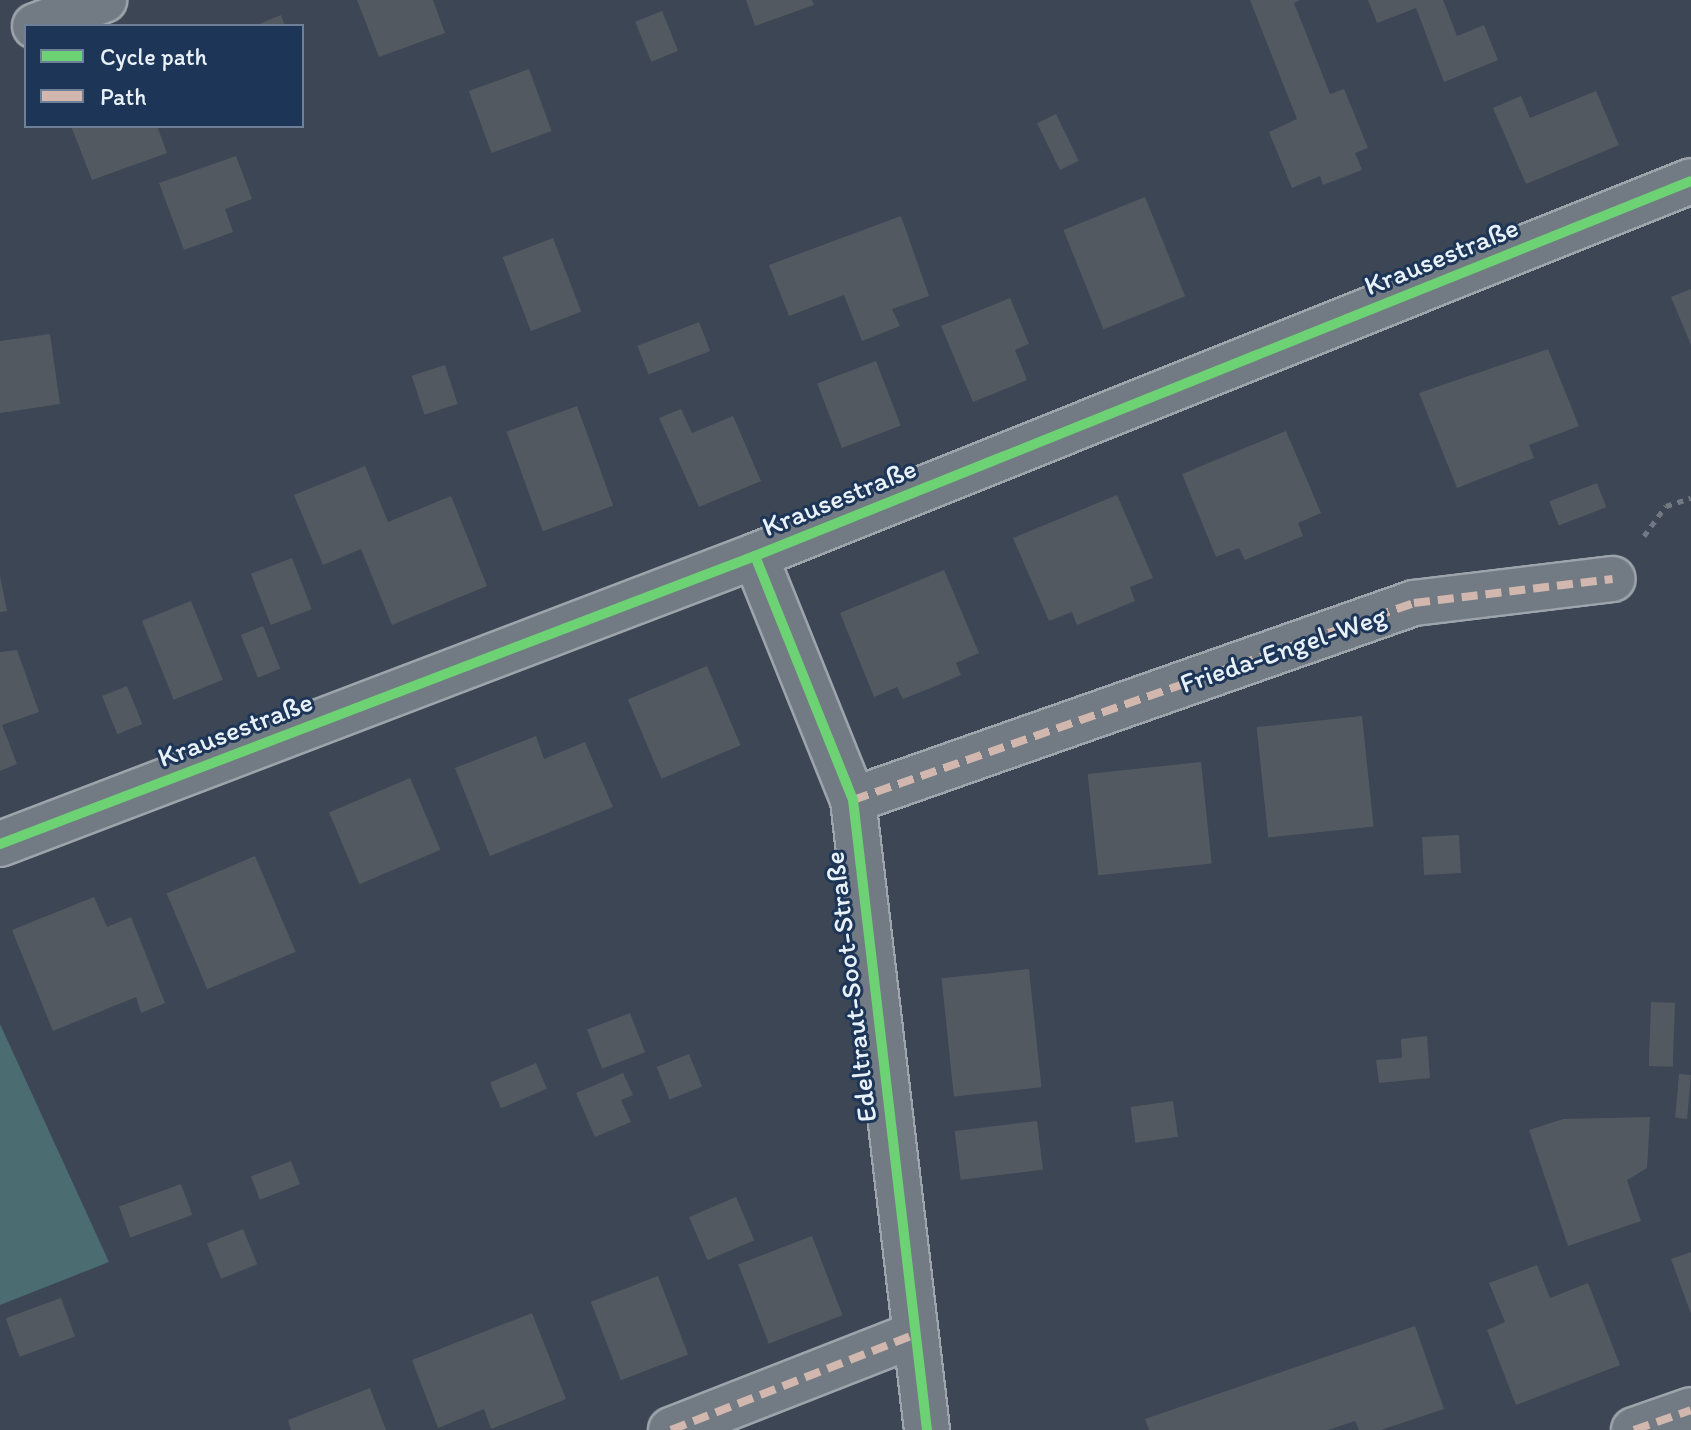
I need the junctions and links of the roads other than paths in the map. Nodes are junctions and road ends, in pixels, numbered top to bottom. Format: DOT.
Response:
graph roads {
  1 [pos="104,0"];
  2 [pos="40,24"];
  3 [pos="24,31"];
  4 [pos="0,39"];
  5 [pos="1691,181"];
  6 [pos="755,556"];
  7 [pos="1613,579"];
  8 [pos="853,800"];
  9 [pos="0,844"];
  10 [pos="914,1335"];
  11 [pos="1691,1410"];
  12 [pos="671,1430"];
  13 [pos="927,1430"];
  14 [pos="1634,1430"];
  1 -- 2 [label="street"];
  3 -- 4 [label="street"];
  5 -- 6 [label="street, Krausestraße"];
  6 -- 8 [label="street, Edeltraut-Soot-Straße"];
  6 -- 9 [label="street, Krausestraße"];
  7 -- 8 [label="street, Frieda-Engel-Weg"];
  8 -- 10 [label="street, Edeltraut-Soot-Straße"];
  10 -- 12 [label="street"];
  10 -- 13 [label="street, Edeltraut-Soot-Straße"];
  11 -- 14 [label="street"];
}
